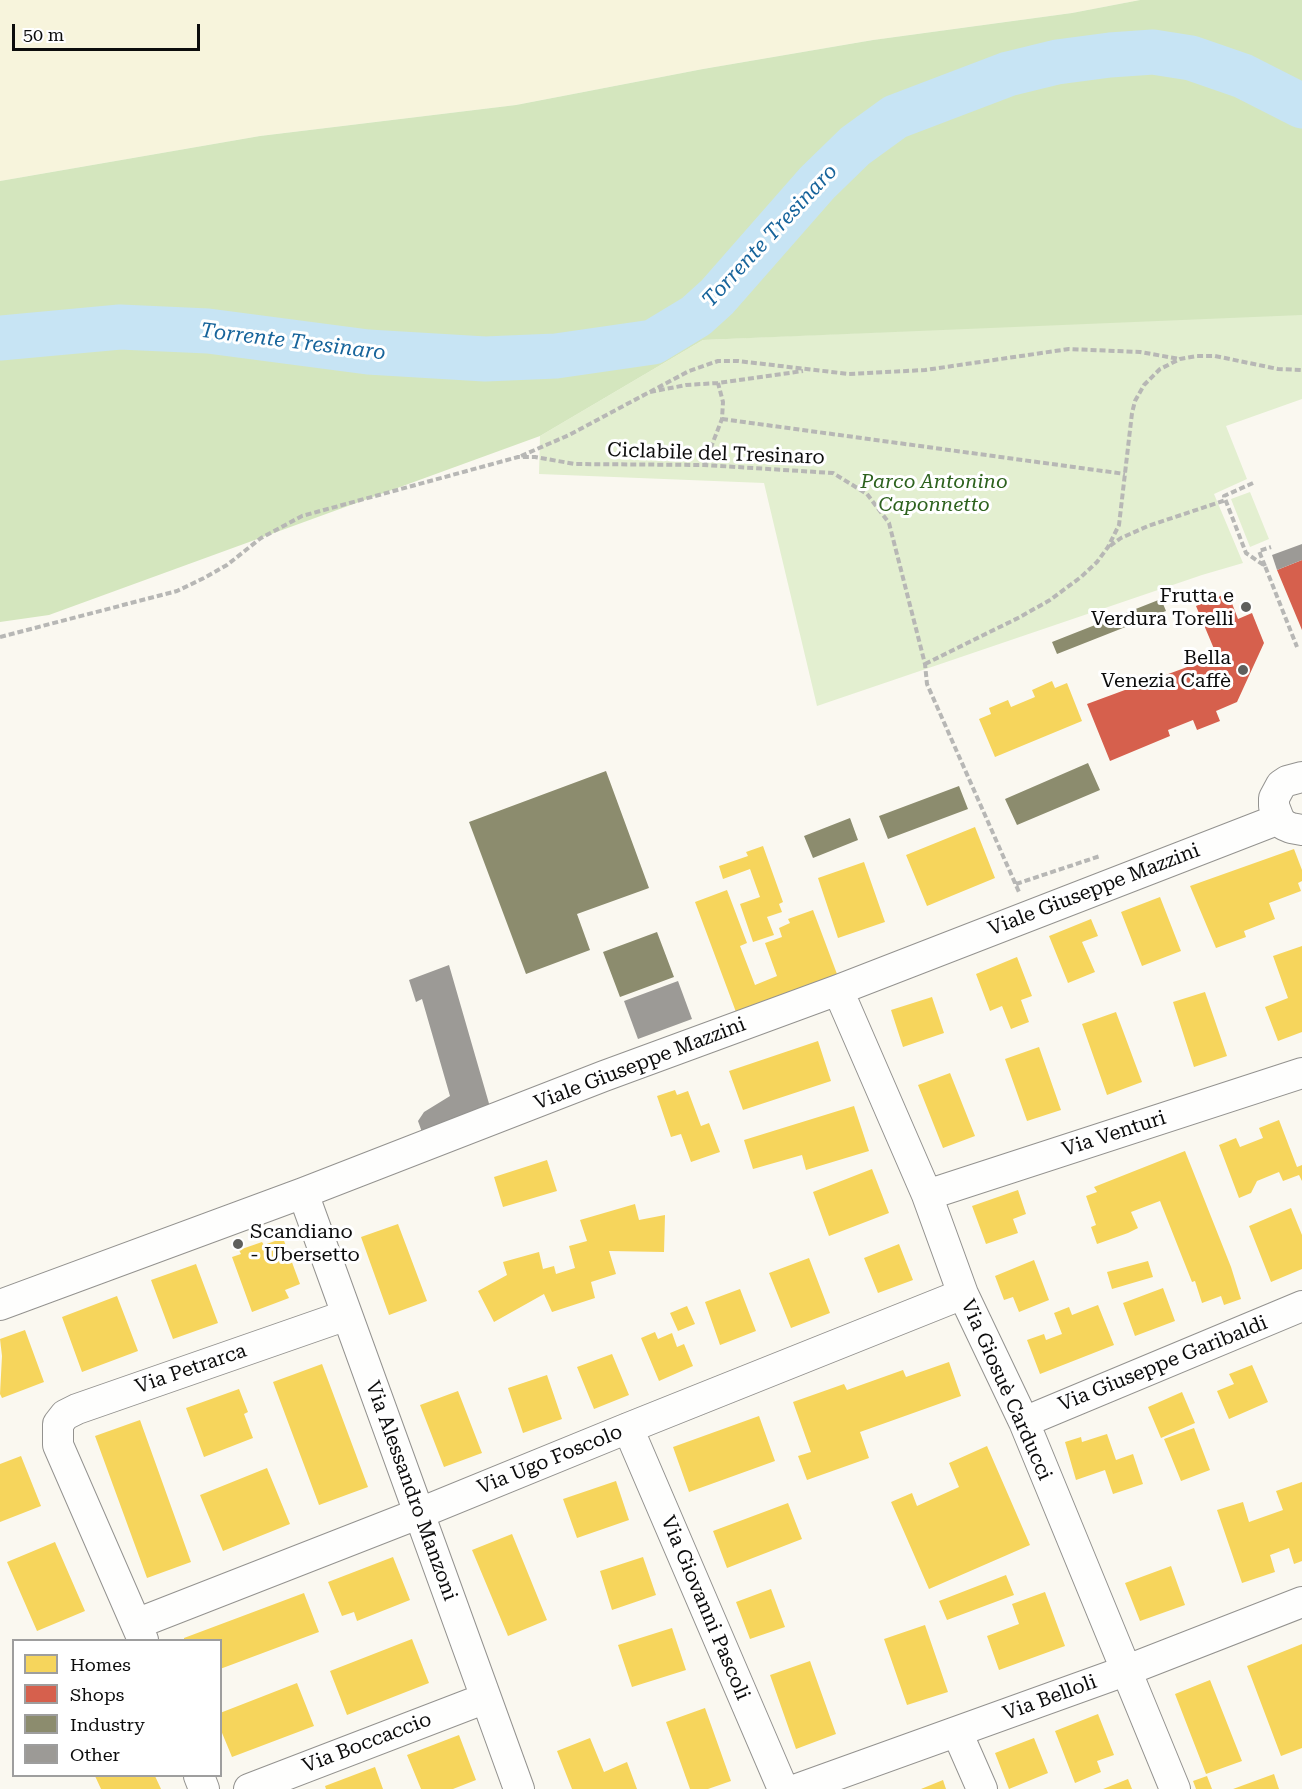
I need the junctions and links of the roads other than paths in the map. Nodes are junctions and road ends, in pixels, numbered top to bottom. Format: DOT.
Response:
graph roads {
  1 [pos="1302,777"];
  2 [pos="1291,825"];
  3 [pos="838,990"];
  4 [pos="1302,1073"];
  5 [pos="303,1193"];
  6 [pos="927,1195"];
  7 [pos="963,1294"];
  8 [pos="0,1305"];
  9 [pos="1302,1306"];
  10 [pos="347,1315"];
  11 [pos="1024,1422"];
  12 [pos="628,1428"];
  13 [pos="420,1513"];
  14 [pos="1302,1602"];
  15 [pos="139,1632"];
  16 [pos="1125,1671"];
  17 [pos="486,1698"];
  18 [pos="957,1732"];
  19 [pos="249,1789"];
  20 [pos="519,1789"];
  21 [pos="783,1789"];
  22 [pos="797,1789"];
  23 [pos="982,1789"];
  24 [pos="1175,1789"];
  1 -- 2 [label="street, Viale Giuseppe Mazzini"];
  2 -- 3 [label="street, Viale Giuseppe Mazzini"];
  3 -- 5 [label="street, Viale Giuseppe Mazzini"];
  3 -- 6 [label="street, Via Giosuè Carducci"];
  4 -- 6 [label="street, Via Venturi"];
  5 -- 8 [label="street, Viale Giuseppe Mazzini"];
  5 -- 10 [label="street, Via Alessandro Manzoni"];
  6 -- 7 [label="street, Via Giosuè Carducci"];
  7 -- 11 [label="street, Via Giosuè Carducci"];
  7 -- 12 [label="street, Via Ugo Foscolo"];
  9 -- 11 [label="street, Via Giuseppe Garibaldi"];
  10 -- 13 [label="street, Via Alessandro Manzoni"];
  10 -- 15 [label="street, Via Petrarca"];
  11 -- 16 [label="street, Via Giosuè Carducci"];
  12 -- 13 [label="street, Via Ugo Foscolo"];
  12 -- 21 [label="street, Via Giovanni Pascoli"];
  13 -- 15 [label="street, Via Ugo Foscolo"];
  13 -- 17 [label="street, Via Alessandro Manzoni"];
  14 -- 16 [label="street, Via Belloli"];
  16 -- 18 [label="street, Via Belloli"];
  16 -- 24 [label="street, Via Giosuè Carducci"];
  17 -- 19 [label="street, Via Boccaccio"];
  17 -- 20 [label="street, Via Alessandro Manzoni"];
  18 -- 22 [label="street, Via Belloli"];
  18 -- 23 [label="street"];
}
